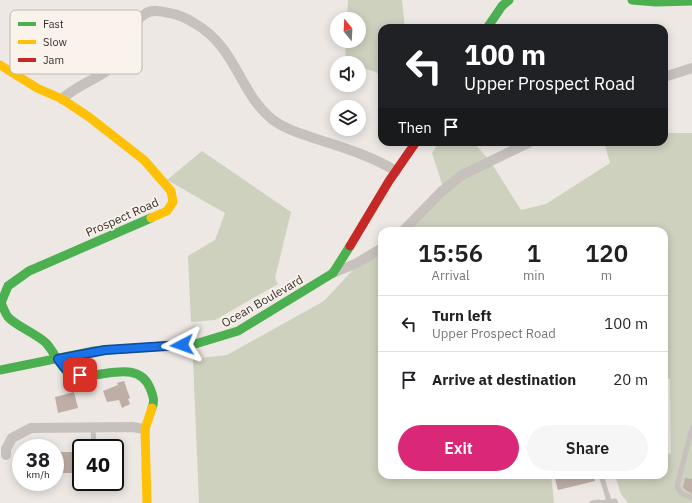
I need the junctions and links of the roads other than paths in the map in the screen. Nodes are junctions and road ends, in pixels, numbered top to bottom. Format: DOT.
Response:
graph roads {
  1 [pos="509,0"];
  2 [pos="632,0"];
  3 [pos="692,0"];
  4 [pos="142,16"];
  5 [pos="490,24"];
  6 [pos="0,65"];
  7 [pos="692,68"];
  8 [pos="10,71"];
  9 [pos="14,74"];
  10 [pos="101,74"];
  11 [pos="668,76"];
  12 [pos="62,99"];
  13 [pos="413,146"];
  14 [pos="522,146"];
  15 [pos="396,171"];
  16 [pos="407,227"];
  17 [pos="378,250"];
  18 [pos="333,273"];
  19 [pos="1,299"];
  20 [pos="58,359"];
  21 [pos="0,370"];
  22 [pos="93,427"];
  23 [pos="692,428"];
  24 [pos="145,429"];
  25 [pos="94,439"];
  26 [pos="6,455"];
  27 [pos="602,479"];
  28 [pos="692,498"];
  29 [pos="609,501"];
  30 [pos="599,502"];
  31 [pos="147,503"];
  32 [pos="592,503"];
  33 [pos="616,503"];
  1 -- 5 [label="street"];
  2 -- 3 [label="street"];
  4 -- 15 [label="street"];
  6 -- 8 [label="street, Prospect Road"];
  7 -- 11 [label="street"];
  9 -- 12 [label="street, Prospect Road"];
  10 -- 12 [label="street"];
  12 -- 19 [label="street, Prospect Road"];
  13 -- 15 [label="street, Ocean Boulevard"];
  14 -- 16 [label="street"];
  15 -- 18 [label="street, Ocean Boulevard"];
  17 -- 18 [label="street"];
  18 -- 20 [label="street, Ocean Boulevard"];
  19 -- 20 [label="street, Prospect Road"];
  20 -- 21 [label="street, Ocean Boulevard"];
  20 -- 24 [label="street, Prospect Road"];
  22 -- 24 [label="street"];
  22 -- 25 [label="lane"];
  22 -- 26 [label="street"];
  23 -- 28 [label="lane"];
  24 -- 31 [label="street"];
  27 -- 29 [label="lane"];
  29 -- 30 [label="lane"];
  29 -- 33 [label="lane"];
  30 -- 32 [label="lane"];
}
